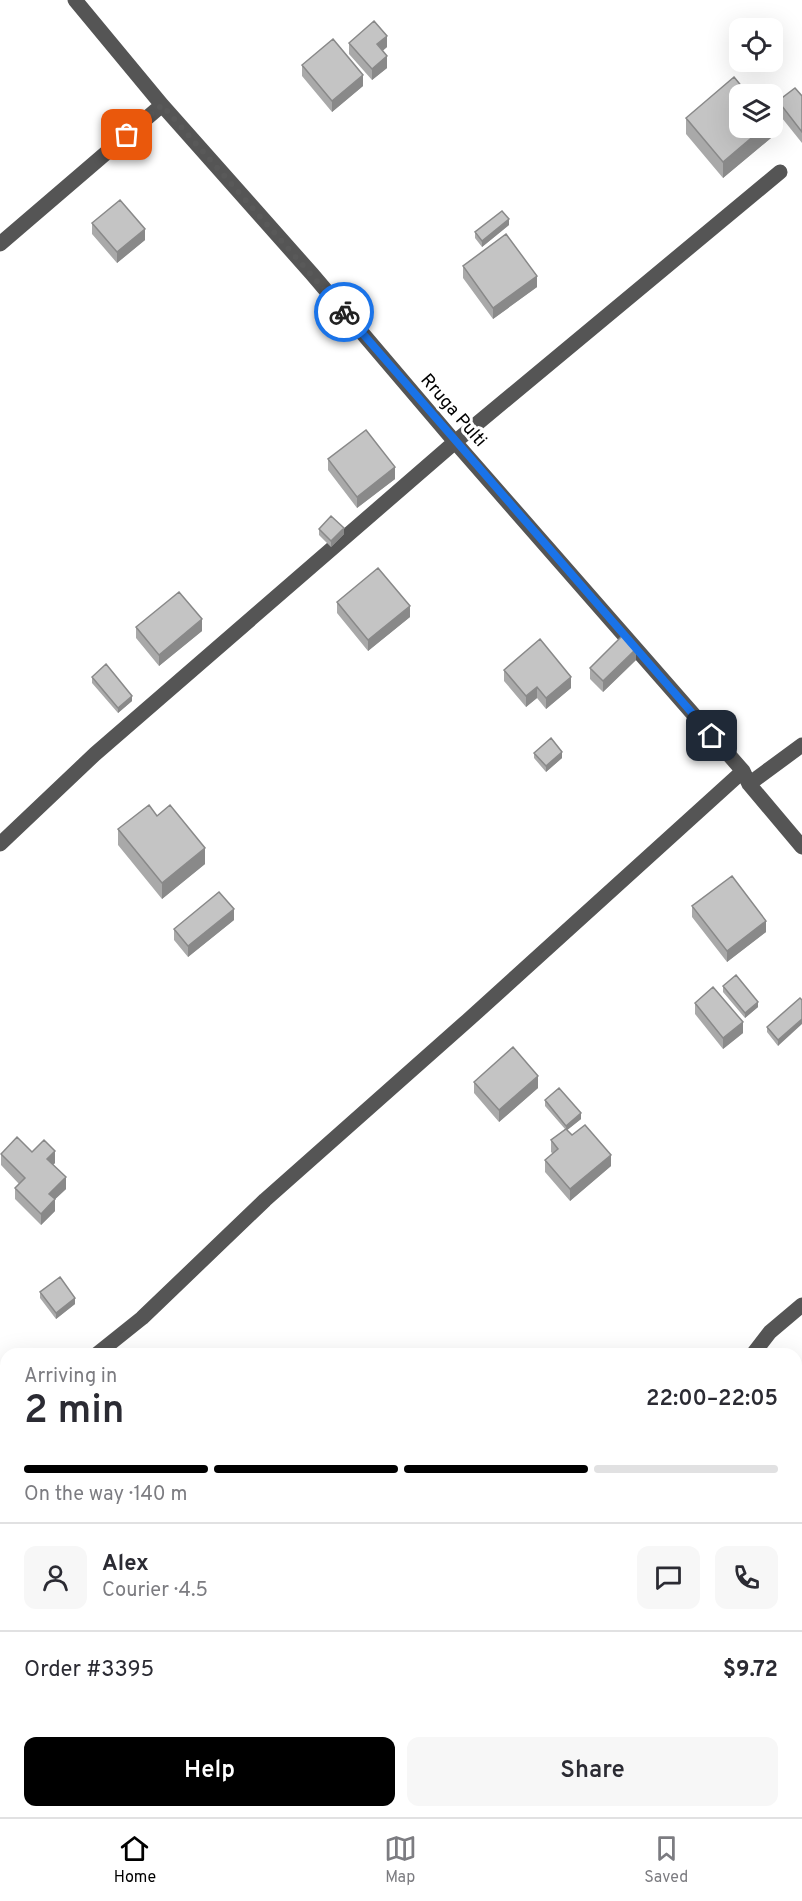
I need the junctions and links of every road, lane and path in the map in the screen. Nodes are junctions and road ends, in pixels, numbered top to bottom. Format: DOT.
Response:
graph roads {
  1 [pos="75,0"];
  2 [pos="162,105"];
  3 [pos="780,171"];
  4 [pos="0,244"];
  5 [pos="455,442"];
  6 [pos="802,745"];
  7 [pos="746,778"];
  8 [pos="0,844"];
  9 [pos="802,847"];
  10 [pos="802,1305"];
  11 [pos="104,1348"];
  12 [pos="758,1348"];
  1 -- 2 [label="street, Rruga Pulti"];
  2 -- 4 [label="street"];
  2 -- 5 [label="street, Rruga Pulti"];
  3 -- 5 [label="street"];
  5 -- 7 [label="street, Rruga Pulti"];
  5 -- 8 [label="street"];
  6 -- 7 [label="street"];
  7 -- 9 [label="street, Rruga Pulti"];
  7 -- 11 [label="street"];
  10 -- 12 [label="street"];
}
